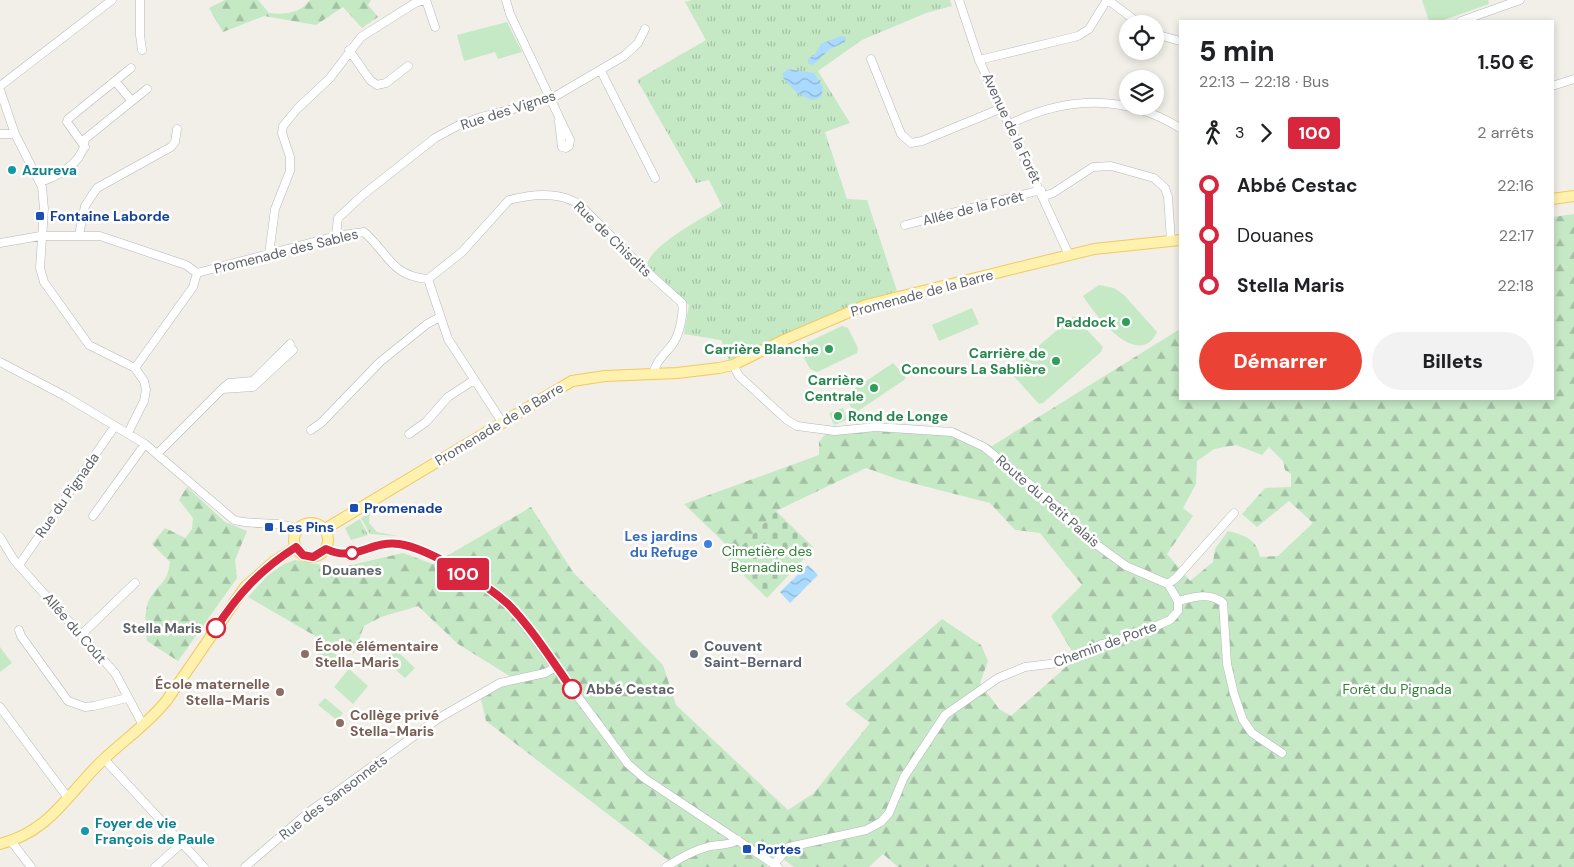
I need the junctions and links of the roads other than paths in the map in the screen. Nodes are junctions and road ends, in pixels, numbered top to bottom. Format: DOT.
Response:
graph roads {
  1 [pos="112,0"];
  2 [pos="140,0"];
  3 [pos="425,0"];
  4 [pos="506,0"];
  5 [pos="959,0"];
  6 [pos="1108,0"];
  7 [pos="1520,0"];
  8 [pos="1128,15"];
  9 [pos="1465,20"];
  10 [pos="435,27"];
  11 [pos="645,29"];
  12 [pos="1164,37"];
  13 [pos="1179,41"];
  14 [pos="142,50"];
  15 [pos="349,50"];
  16 [pos="871,60"];
  17 [pos="979,60"];
  18 [pos="408,66"];
  19 [pos="131,68"];
  20 [pos="600,70"];
  21 [pos="1574,79"];
  22 [pos="115,82"];
  23 [pos="1554,85"];
  24 [pos="0,86"];
  25 [pos="147,88"];
  26 [pos="0,90"];
  27 [pos="131,100"];
  28 [pos="549,100"];
  29 [pos="1002,108"];
  30 [pos="559,121"];
  31 [pos="1010,124"];
  32 [pos="1179,127"];
  33 [pos="177,129"];
  34 [pos="0,134"];
  35 [pos="15,134"];
  36 [pos="85,147"];
  37 [pos="655,178"];
  38 [pos="41,182"];
  39 [pos="1042,193"];
  40 [pos="1574,196"];
  41 [pos="1554,199"];
  42 [pos="905,225"];
  43 [pos="79,235"];
  44 [pos="43,236"];
  45 [pos="336,236"];
  46 [pos="1176,241"];
  47 [pos="0,243"];
  48 [pos="269,254"];
  49 [pos="1069,255"];
  50 [pos="197,273"];
  51 [pos="428,279"];
  52 [pos="440,317"];
  53 [pos="292,347"];
  54 [pos="0,362"];
  55 [pos="733,365"];
  56 [pos="135,368"];
  57 [pos="653,374"];
  58 [pos="474,380"];
  59 [pos="502,422"];
  60 [pos="115,426"];
  61 [pos="311,430"];
  62 [pos="128,433"];
  63 [pos="409,434"];
  64 [pos="145,444"];
  65 [pos="158,453"];
  66 [pos="1234,514"];
  67 [pos="93,516"];
  68 [pos="298,529"];
  69 [pos="325,529"];
  70 [pos="0,537"];
  71 [pos="296,547"];
  72 [pos="326,549"];
  73 [pos="19,565"];
  74 [pos="134,583"];
  75 [pos="1168,584"];
  76 [pos="1178,601"];
  77 [pos="18,630"];
  78 [pos="82,634"];
  79 [pos="556,667"];
  80 [pos="128,698"];
  81 [pos="0,707"];
  82 [pos="143,725"];
  83 [pos="1282,753"];
  84 [pos="104,759"];
  85 [pos="68,798"];
  86 [pos="738,840"];
  87 [pos="11,841"];
  88 [pos="182,843"];
  89 [pos="0,844"];
  90 [pos="776,866"];
  91 [pos="31,867"];
  92 [pos="156,867"];
  93 [pos="204,867"];
  94 [pos="245,867"];
  95 [pos="666,867"];
  1 -- 24 [label="street"];
  2 -- 14 [label="street"];
  3 -- 10 [label="street"];
  3 -- 15 [label="street"];
  4 -- 28 [label="street"];
  5 -- 17 [label="street, Avenue de la Forêt"];
  6 -- 8 [label="street"];
  6 -- 17 [label="street"];
  7 -- 9 [label="street"];
  11 -- 20 [label="street, Rue des Vignes"];
  12 -- 13 [label="street"];
  15 -- 18 [label="street"];
  15 -- 48 [label="street"];
  16 -- 29 [label="street"];
  17 -- 29 [label="street, Avenue de la Forêt"];
  19 -- 22 [label="street"];
  20 -- 28 [label="street, Rue des Vignes"];
  20 -- 37 [label="street"];
  21 -- 23 [label="street"];
  22 -- 27 [label="street"];
  22 -- 36 [label="street"];
  25 -- 27 [label="street"];
  26 -- 35 [label="street"];
  27 -- 36 [label="street"];
  28 -- 30 [label="street"];
  28 -- 45 [label="street, Rue des Vignes"];
  29 -- 31 [label="street, Avenue de la Forêt"];
  31 -- 32 [label="street"];
  31 -- 39 [label="street, Avenue de la Forêt"];
  33 -- 43 [label="street"];
  34 -- 35 [label="street"];
  35 -- 38 [label="street"];
  36 -- 38 [label="street"];
  38 -- 44 [label="street"];
  39 -- 42 [label="street, Allée de la Forêt"];
  39 -- 46 [label="street, Allée de la Forêt"];
  39 -- 49 [label="street, Avenue de la Forêt"];
  40 -- 41 [label="main road"];
  43 -- 44 [label="street, Promenade des Sables"];
  43 -- 50 [label="street, Promenade des Sables"];
  44 -- 47 [label="street, Promenade des Sables"];
  44 -- 56 [label="street"];
  45 -- 48 [label="street, Promenade des Sables"];
  45 -- 51 [label="street, Promenade des Sables"];
  46 -- 49 [label="main road, Promenade de la Barre"];
  48 -- 50 [label="street, Promenade des Sables"];
  49 -- 55 [label="main road, Promenade de la Barre"];
  50 -- 56 [label="street"];
  51 -- 52 [label="street"];
  51 -- 57 [label="street, Rue de Chisdits"];
  52 -- 58 [label="street"];
  52 -- 61 [label="street"];
  53 -- 65 [label="street"];
  54 -- 60 [label="street"];
  55 -- 57 [label="main road, Promenade de la Barre"];
  55 -- 75 [label="street, Route du Petit Palais"];
  56 -- 62 [label="street"];
  57 -- 59 [label="main road, Promenade de la Barre"];
  58 -- 59 [label="street"];
  58 -- 63 [label="street"];
  59 -- 69 [label="main road, Promenade de la Barre"];
  60 -- 62 [label="street"];
  60 -- 73 [label="street, Rue du Pignada"];
  62 -- 64 [label="street"];
  64 -- 65 [label="street"];
  64 -- 67 [label="street"];
  65 -- 68 [label="street"];
  66 -- 75 [label="street"];
  68 -- 69 [label="main road"];
  68 -- 71 [label="main road"];
  69 -- 72 [label="main road"];
  70 -- 73 [label="street, Allée du Coût"];
  71 -- 72 [label="main road"];
  71 -- 82 [label="main road"];
  72 -- 79 [label="street"];
  73 -- 78 [label="street, Allée du Coût"];
  74 -- 78 [label="street"];
  75 -- 76 [label="street"];
  76 -- 83 [label="street"];
  76 -- 90 [label="street, Chemin de Porte"];
  77 -- 80 [label="street"];
  78 -- 80 [label="street, Allée du Coût"];
  79 -- 86 [label="street"];
  79 -- 94 [label="street, Rue des Sansonnets"];
  80 -- 82 [label="street, Allée du Coût"];
  81 -- 85 [label="street"];
  82 -- 84 [label="main road"];
  84 -- 85 [label="main road"];
  84 -- 88 [label="street"];
  85 -- 87 [label="main road"];
  86 -- 90 [label="street"];
  86 -- 95 [label="street"];
  87 -- 89 [label="main road"];
  87 -- 91 [label="street"];
  88 -- 92 [label="street"];
  88 -- 93 [label="street"];
}
